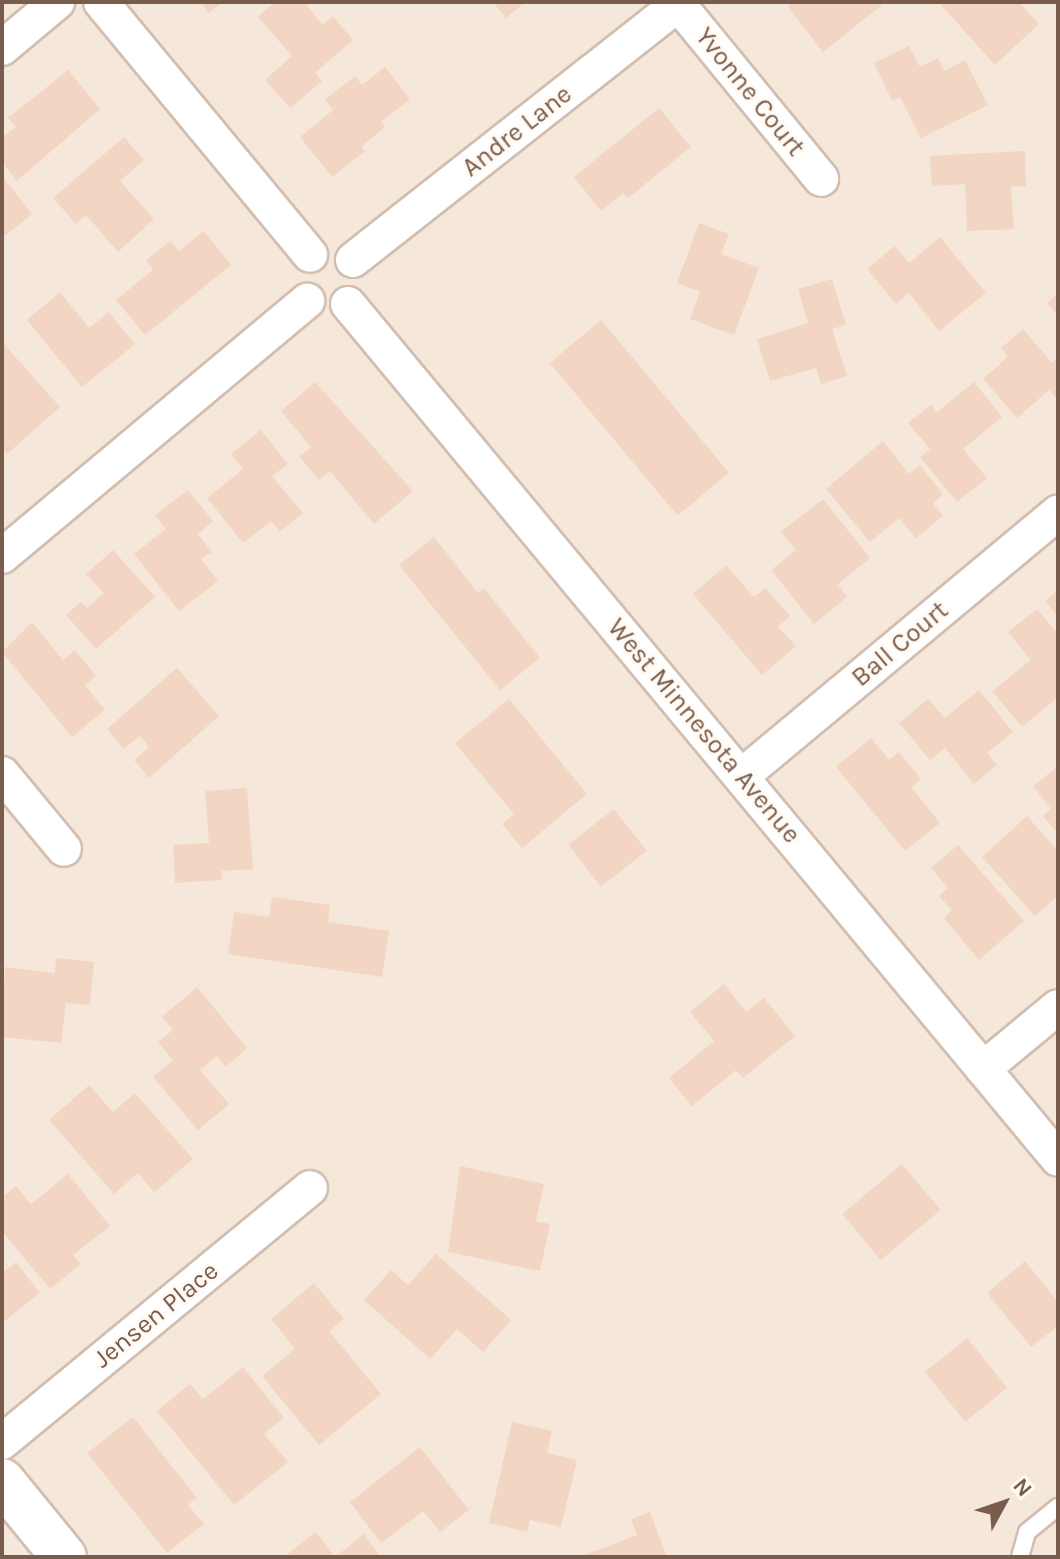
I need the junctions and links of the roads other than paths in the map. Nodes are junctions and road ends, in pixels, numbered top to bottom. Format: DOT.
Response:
graph roads {
  1 [pos="57,2"];
  2 [pos="101,2"];
  3 [pos="680,3"];
  4 [pos="2,48"];
  5 [pos="821,179"];
  6 [pos="310,255"];
  7 [pos="353,260"];
  8 [pos="307,301"];
  9 [pos="348,304"];
  10 [pos="1058,513"];
  11 [pos="2,556"];
  12 [pos="2,774"];
  13 [pos="743,775"];
  14 [pos="64,849"];
  15 [pos="1058,1007"];
  16 [pos="983,1069"];
  17 [pos="1058,1159"];
  18 [pos="310,1188"];
  19 [pos="2,1442"];
  20 [pos="2,1481"];
  21 [pos="1058,1507"];
  22 [pos="64,1557"];
  23 [pos="1020,1557"];
  1 -- 4 [label="street"];
  2 -- 6 [label="street"];
  3 -- 5 [label="street, Yvonne Court"];
  3 -- 7 [label="street, Andre Lane"];
  6 -- 7 [label="street"];
  6 -- 8 [label="street"];
  7 -- 9 [label="street"];
  8 -- 9 [label="street"];
  8 -- 11 [label="street"];
  9 -- 13 [label="street, West Minnesota Avenue"];
  10 -- 13 [label="street, Ball Court"];
  12 -- 14 [label="street"];
  13 -- 16 [label="street, West Minnesota Avenue"];
  15 -- 16 [label="street"];
  16 -- 17 [label="street, West Minnesota Avenue"];
  18 -- 19 [label="street, Jensen Place"];
  20 -- 22 [label="street"];
  21 -- 23 [label="lane"];
}
